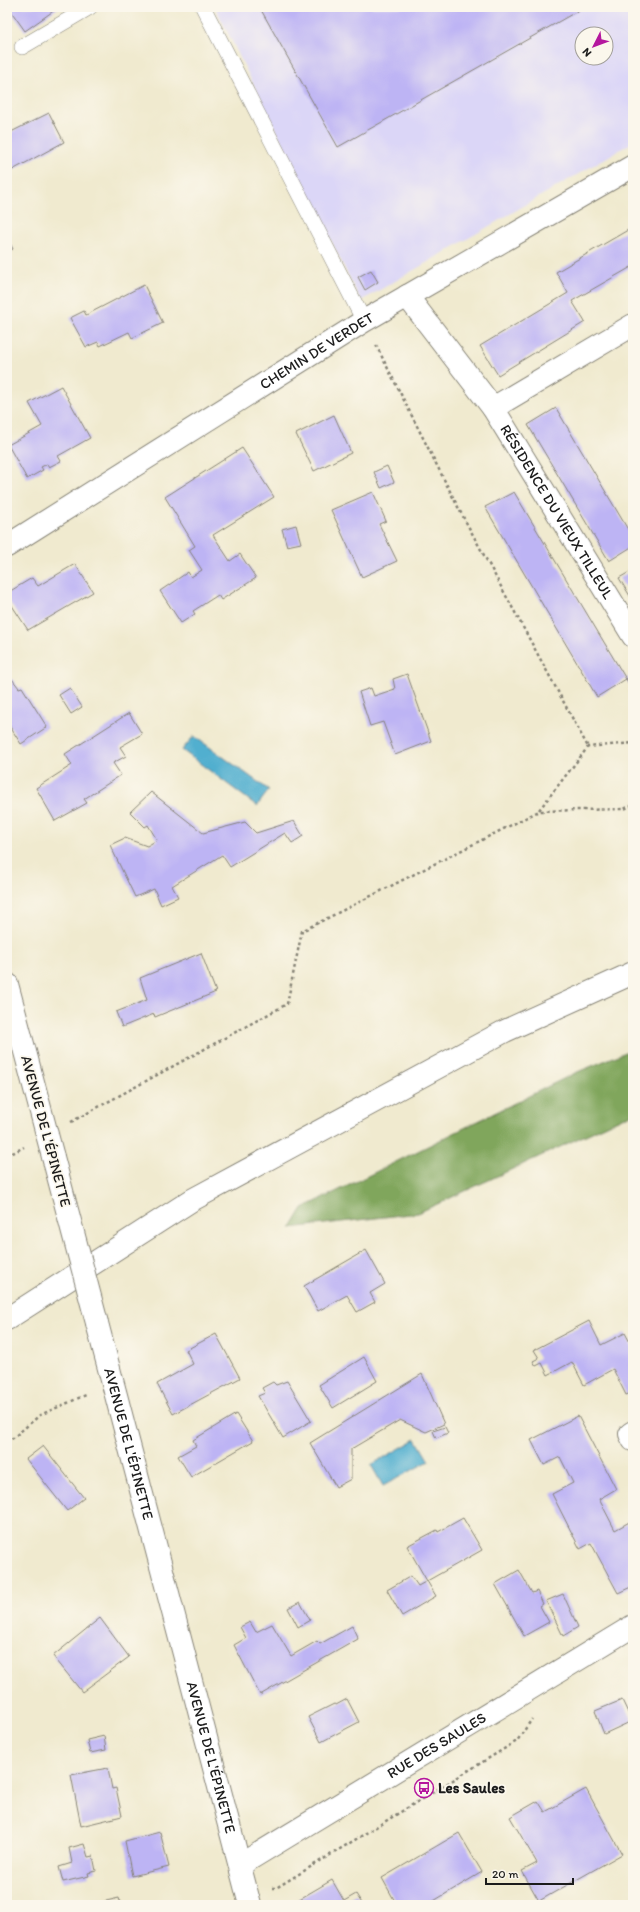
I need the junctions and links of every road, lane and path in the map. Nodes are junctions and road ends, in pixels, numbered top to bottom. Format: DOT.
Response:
graph roads {
  1 [pos="90,7"];
  2 [pos="203,7"];
  3 [pos="22,47"];
  4 [pos="633,166"];
  5 [pos="407,296"];
  6 [pos="364,322"];
  7 [pos="633,325"];
  8 [pos="493,408"];
  9 [pos="7,546"];
  10 [pos="633,636"];
  11 [pos="633,743"];
  12 [pos="588,747"];
  13 [pos="633,805"];
  14 [pos="539,811"];
  15 [pos="633,973"];
  16 [pos="7,984"];
  17 [pos="47,1135"];
  18 [pos="7,1319"];
  19 [pos="113,1385"];
  20 [pos="633,1432"];
  21 [pos="633,1440"];
  22 [pos="7,1443"];
  23 [pos="633,1626"];
  24 [pos="533,1718"];
  25 [pos="240,1865"];
  26 [pos="248,1896"];
  1 -- 3 [label="lane"];
  2 -- 6 [label="lane"];
  4 -- 5 [label="main road, CHEMIN DE VERDET"];
  5 -- 6 [label="main road, CHEMIN DE VERDET"];
  5 -- 8 [label="main road, RÉSIDENCE DU VIEUX TILLEUL"];
  6 -- 9 [label="main road, CHEMIN DE VERDET"];
  6 -- 12 [label="path"];
  7 -- 8 [label="main road, RÉSIDENCE DU VIEUX TILLEUL"];
  8 -- 10 [label="main road, RÉSIDENCE DU VIEUX TILLEUL"];
  11 -- 12 [label="path"];
  12 -- 14 [label="path"];
  13 -- 14 [label="path"];
  14 -- 17 [label="path"];
  15 -- 18 [label="main road"];
  16 -- 17 [label="main road, AVENUE DE L'ÉPINETTE"];
  17 -- 19 [label="main road, AVENUE DE L'ÉPINETTE, bridge"];
  19 -- 22 [label="path"];
  19 -- 25 [label="main road, AVENUE DE L'ÉPINETTE"];
  20 -- 21 [label="main road"];
  23 -- 25 [label="main road, RUE DES SAULES"];
  24 -- 26 [label="path"];
  25 -- 26 [label="main road, AVENUE DE L'ÉPINETTE"];
}
